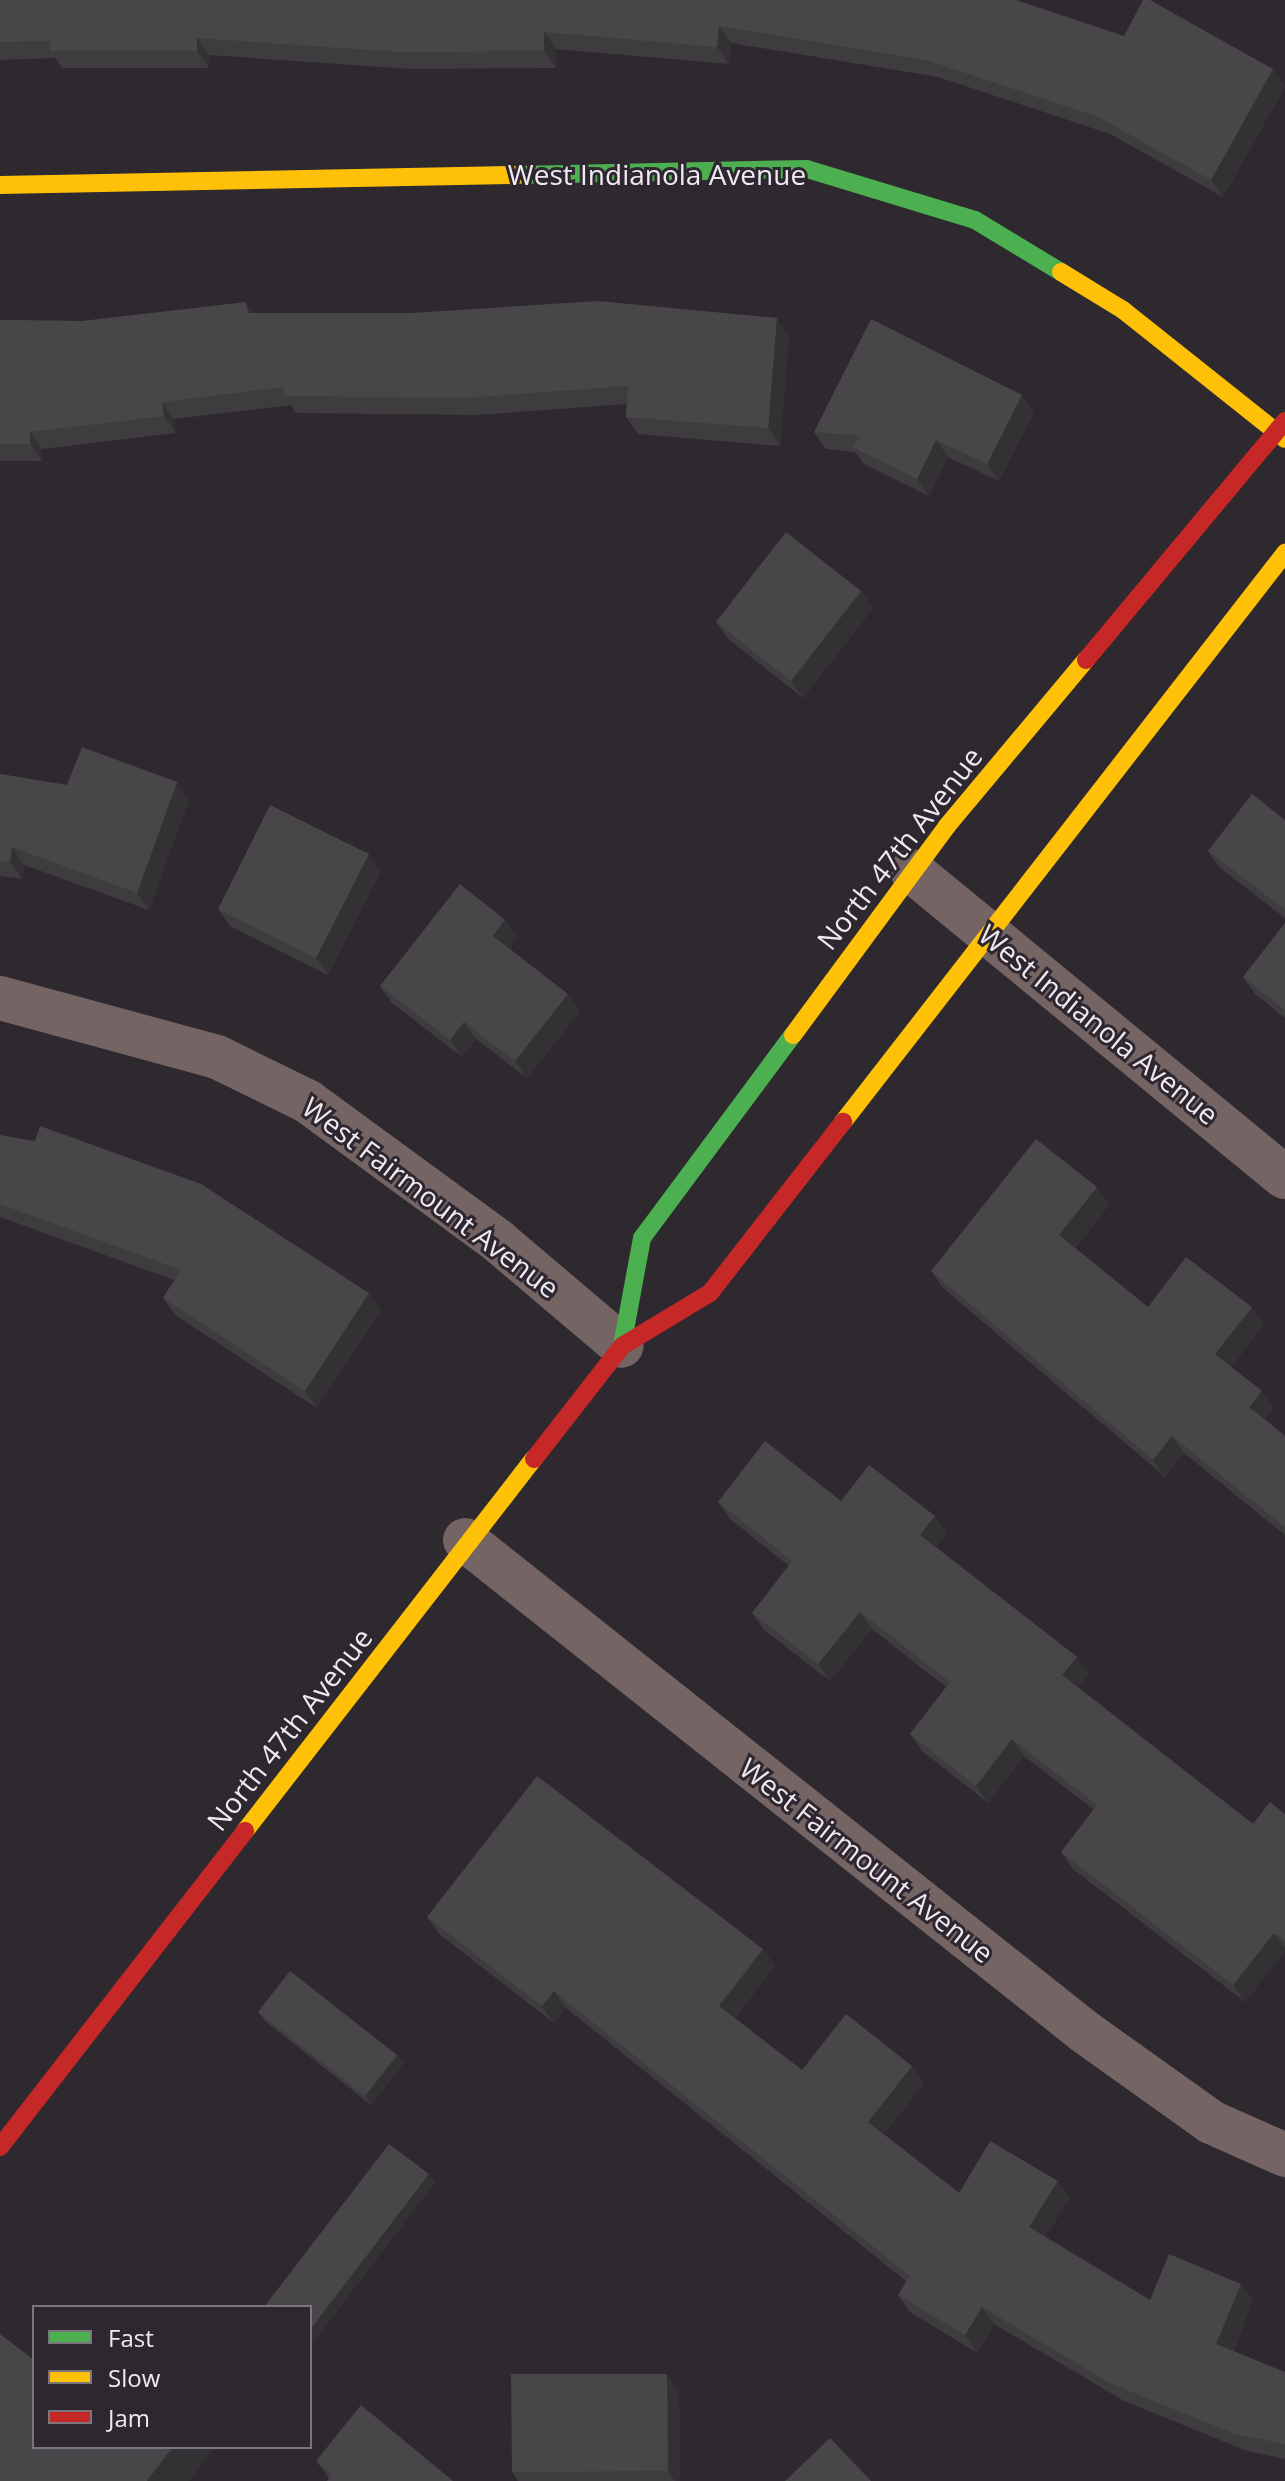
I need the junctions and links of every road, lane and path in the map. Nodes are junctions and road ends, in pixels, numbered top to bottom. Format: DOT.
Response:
graph roads {
  1 [pos="0,185"];
  2 [pos="1282,431"];
  3 [pos="1285,553"];
  4 [pos="912,871"];
  5 [pos="988,932"];
  6 [pos="0,998"];
  7 [pos="1285,1177"];
  8 [pos="622,1346"];
  9 [pos="465,1540"];
  10 [pos="0,2147"];
  11 [pos="1285,2155"];
  1 -- 2 [label="street, West Indianola Avenue"];
  2 -- 4 [label="street, North 47th Avenue"];
  3 -- 5 [label="street, North 47th Avenue"];
  4 -- 5 [label="street, West Indianola Avenue"];
  4 -- 8 [label="street, North 47th Avenue"];
  5 -- 7 [label="street, West Indianola Avenue"];
  5 -- 8 [label="street, North 47th Avenue"];
  6 -- 8 [label="street, West Fairmount Avenue"];
  8 -- 9 [label="street, North 47th Avenue"];
  9 -- 10 [label="street, North 47th Avenue"];
  9 -- 11 [label="street, West Fairmount Avenue"];
}
